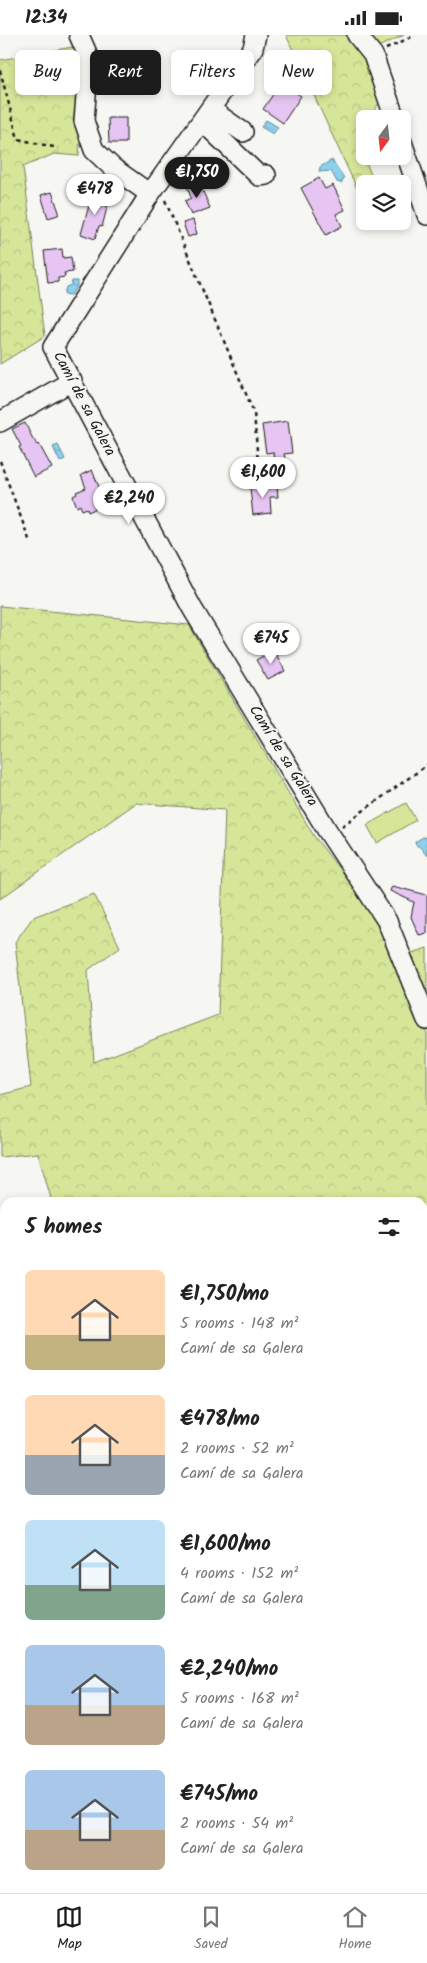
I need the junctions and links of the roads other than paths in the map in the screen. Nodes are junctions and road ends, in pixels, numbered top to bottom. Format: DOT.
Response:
graph roads {
  1 [pos="79,35"];
  2 [pos="256,35"];
  3 [pos="357,35"];
  4 [pos="392,110"];
  5 [pos="206,115"];
  6 [pos="243,132"];
  7 [pos="410,165"];
  8 [pos="266,175"];
  9 [pos="154,189"];
  10 [pos="427,215"];
  11 [pos="72,381"];
  12 [pos="0,422"];
  13 [pos="427,1021"];
  1 -- 9 [label="street"];
  2 -- 5 [label="street, Camí de sa Galera"];
  3 -- 4 [label="street"];
  5 -- 6 [label="street"];
  5 -- 8 [label="street"];
  5 -- 9 [label="street, Camí de sa Galera"];
  7 -- 10 [label="street"];
  9 -- 11 [label="street, Camí de sa Galera"];
  11 -- 12 [label="street"];
  11 -- 13 [label="street, Camí de sa Galera"];
}
